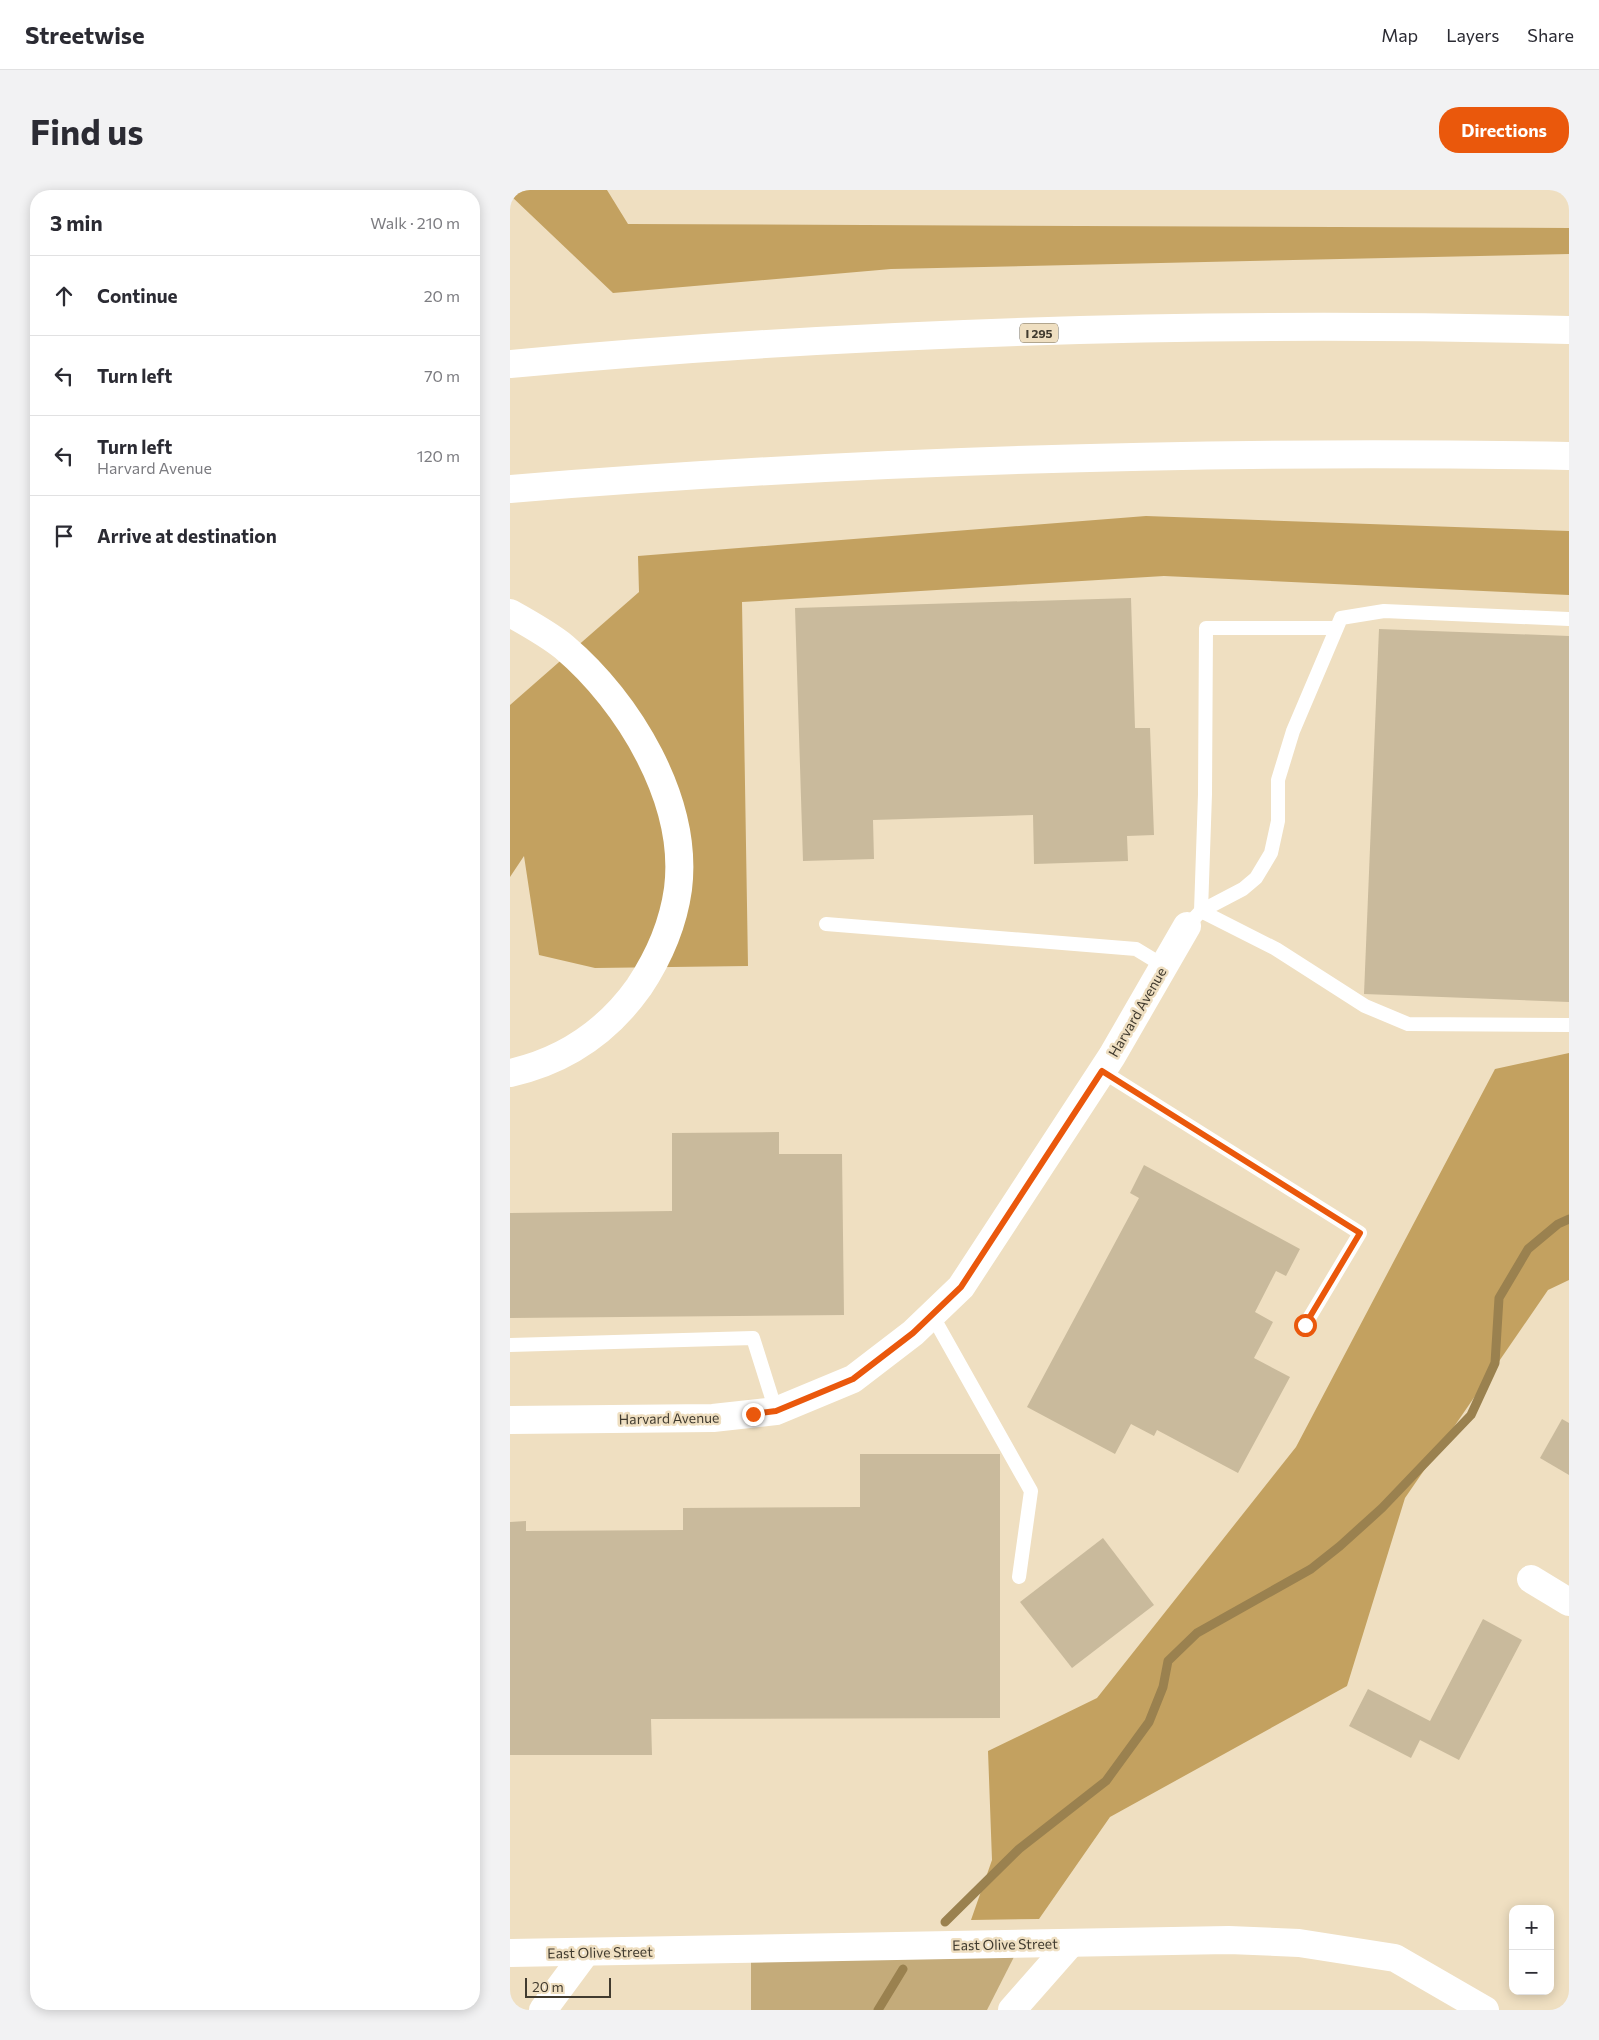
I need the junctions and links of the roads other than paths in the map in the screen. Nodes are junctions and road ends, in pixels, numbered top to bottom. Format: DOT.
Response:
graph roads {
  1 [pos="1569,330"];
  2 [pos="510,364"];
  3 [pos="1569,456"];
  4 [pos="510,489"];
  5 [pos="510,613"];
  6 [pos="1569,619"];
  7 [pos="1336,628"];
  8 [pos="1194,918"];
  9 [pos="826,924"];
  10 [pos="1164,966"];
  11 [pos="1569,1025"];
  12 [pos="1102,1071"];
  13 [pos="510,1073"];
  14 [pos="932,1315"];
  15 [pos="1305,1325"];
  16 [pos="510,1345"];
  17 [pos="776,1411"];
  18 [pos="510,1420"];
  19 [pos="1019,1577"];
  20 [pos="1531,1579"];
  21 [pos="1569,1602"];
  22 [pos="1071,1943"];
  23 [pos="586,1952"];
  24 [pos="510,1953"];
  25 [pos="544,2010"];
  26 [pos="1012,2010"];
  27 [pos="1485,2010"];
  1 -- 2 [label="main road, I 295"];
  3 -- 4 [label="main road"];
  5 -- 13 [label="main road"];
  6 -- 7 [label="lane"];
  7 -- 8 [label="lane"];
  7 -- 8 [label="lane"];
  8 -- 10 [label="main road, Harvard Avenue"];
  8 -- 11 [label="lane"];
  9 -- 10 [label="lane"];
  10 -- 12 [label="main road, Harvard Avenue"];
  12 -- 14 [label="main road, Harvard Avenue"];
  12 -- 15 [label="lane"];
  14 -- 17 [label="main road, Harvard Avenue"];
  14 -- 19 [label="lane"];
  16 -- 17 [label="lane"];
  17 -- 18 [label="main road, Harvard Avenue"];
  20 -- 21 [label="main road"];
  22 -- 23 [label="main road, East Olive Street"];
  22 -- 26 [label="main road"];
  22 -- 27 [label="main road, East Olive Street"];
  23 -- 24 [label="main road, East Olive Street"];
  23 -- 25 [label="main road"];
}
